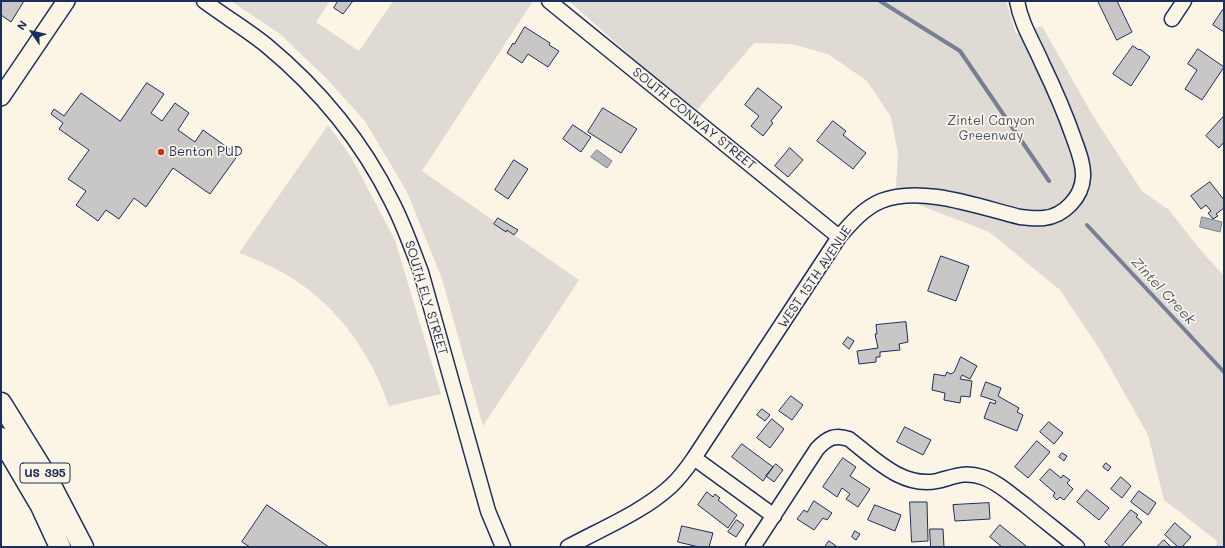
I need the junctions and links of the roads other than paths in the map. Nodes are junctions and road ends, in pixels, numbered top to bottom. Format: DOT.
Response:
graph roads {
  1 [pos="66,1"];
  2 [pos="204,1"];
  3 [pos="549,1"];
  4 [pos="1018,1"];
  5 [pos="1184,1"];
  6 [pos="1172,20"];
  7 [pos="1,96"];
  8 [pos="839,237"];
  9 [pos="1,403"];
  10 [pos="1,438"];
  11 [pos="694,458"];
  12 [pos="774,516"];
  13 [pos="60,547"];
  14 [pos="83,547"];
  15 [pos="503,547"];
  16 [pos="568,547"];
  17 [pos="753,547"];
  18 [pos="1078,547"];
  1 -- 7 [label="main road"];
  2 -- 15 [label="street, SOUTH ELY STREET"];
  3 -- 8 [label="street, SOUTH CONWAY STREET"];
  4 -- 8 [label="street, WEST 15TH AVENUE"];
  5 -- 6 [label="street"];
  8 -- 11 [label="street, WEST 15TH AVENUE"];
  9 -- 14 [label="highway, US 395"];
  10 -- 13 [label="highway, US 395"];
  11 -- 12 [label="street"];
  11 -- 16 [label="street, WEST 15TH AVENUE"];
  12 -- 17 [label="street"];
  12 -- 18 [label="street"];
}
